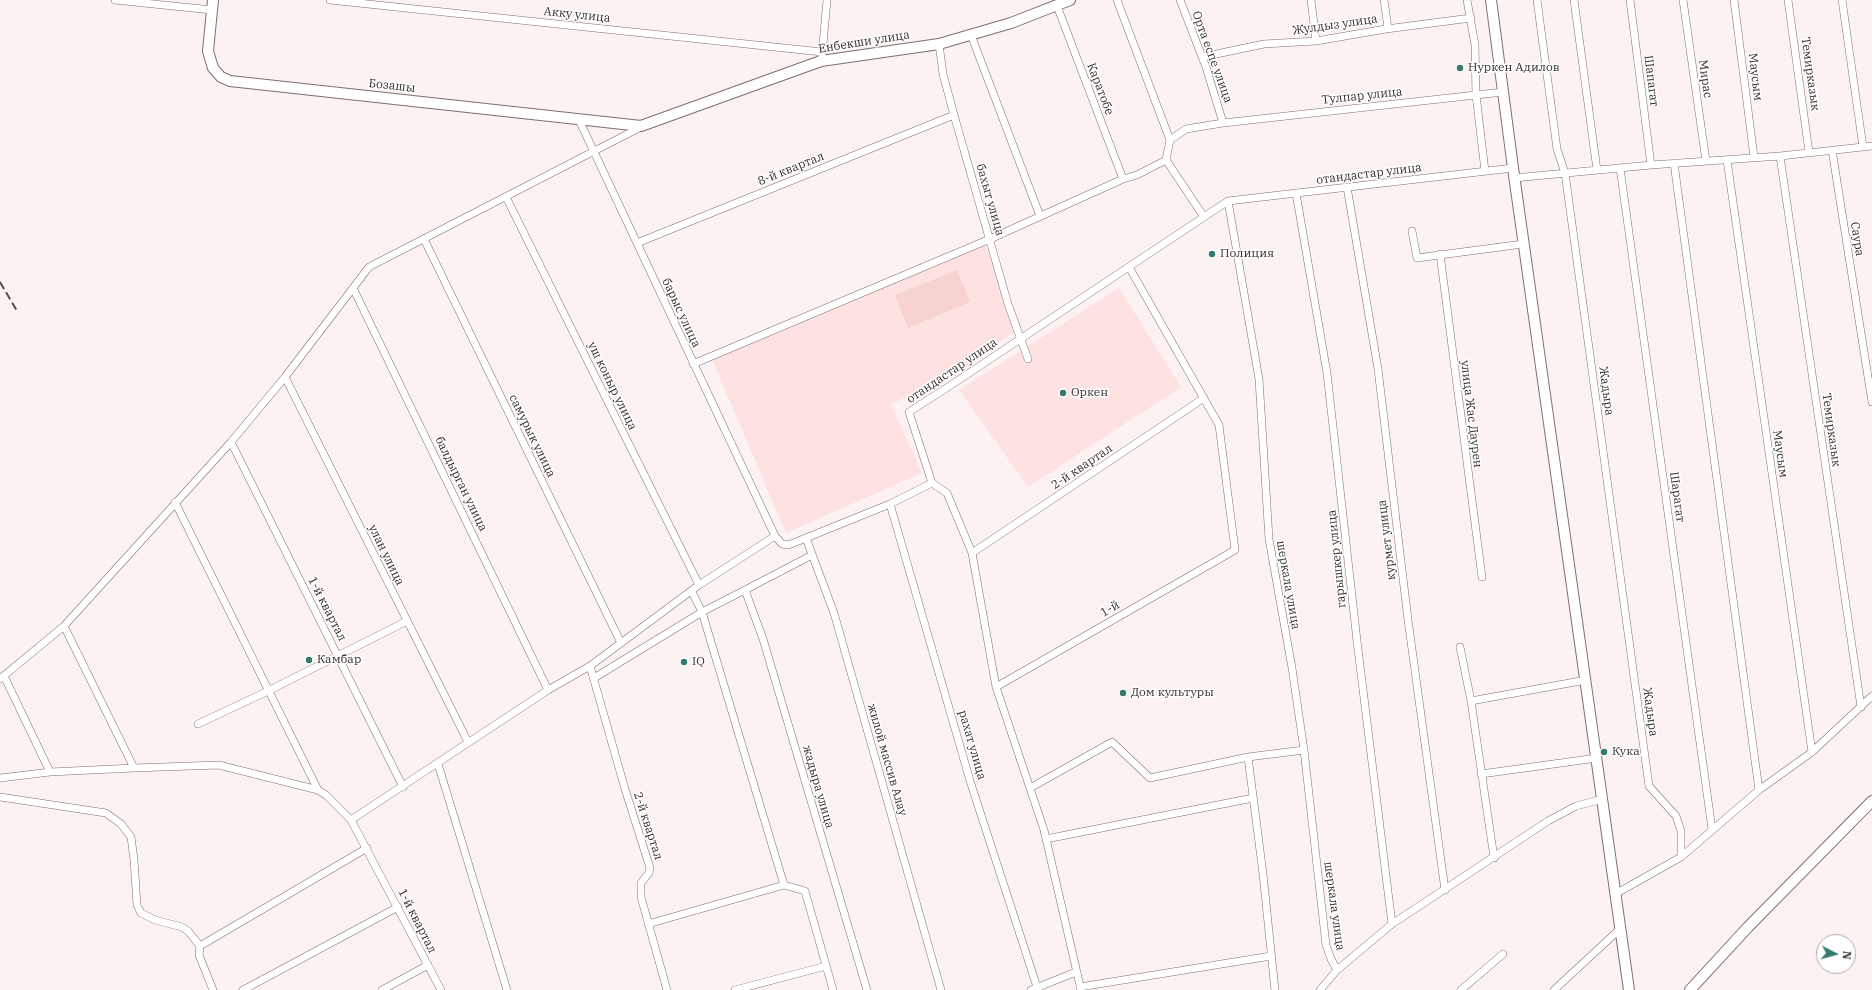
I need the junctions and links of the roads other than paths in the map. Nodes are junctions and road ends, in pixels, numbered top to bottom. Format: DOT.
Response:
graph roads {
  1 [pos="115,0"];
  2 [pos="213,0"];
  3 [pos="330,0"];
  4 [pos="827,0"];
  5 [pos="1070,0"];
  6 [pos="1117,0"];
  7 [pos="1180,0"];
  8 [pos="1311,0"];
  9 [pos="1384,0"];
  10 [pos="1467,0"];
  11 [pos="1491,0"];
  12 [pos="1537,0"];
  13 [pos="1574,0"];
  14 [pos="1630,0"];
  15 [pos="1683,0"];
  16 [pos="1734,0"];
  17 [pos="1788,0"];
  18 [pos="1842,0"];
  19 [pos="1056,6"];
  20 [pos="212,10"];
  21 [pos="1470,18"];
  22 [pos="1388,28"];
  23 [pos="971,35"];
  24 [pos="1316,41"];
  25 [pos="939,44"];
  26 [pos="822,56"];
  27 [pos="1202,57"];
  28 [pos="1503,92"];
  29 [pos="1476,95"];
  30 [pos="954,115"];
  31 [pos="580,120"];
  32 [pos="1223,122"];
  33 [pos="641,126"];
  34 [pos="1170,140"];
  35 [pos="1872,146"];
  36 [pos="1863,147"];
  37 [pos="1832,150"];
  38 [pos="594,151"];
  39 [pos="1809,152"];
  40 [pos="1780,156"];
  41 [pos="1754,157"];
  42 [pos="1166,160"];
  43 [pos="1726,160"];
  44 [pos="1706,161"];
  45 [pos="1674,163"];
  46 [pos="1651,164"];
  47 [pos="1620,168"];
  48 [pos="1597,170"];
  49 [pos="1484,171"];
  50 [pos="1513,173"];
  51 [pos="1565,173"];
  52 [pos="1123,179"];
  53 [pos="1347,187"];
  54 [pos="1296,193"];
  55 [pos="506,197"];
  56 [pos="1228,201"];
  57 [pos="1040,216"];
  58 [pos="1204,217"];
  59 [pos="1412,231"];
  60 [pos="424,239"];
  61 [pos="990,239"];
  62 [pos="636,243"];
  63 [pos="1524,244"];
  64 [pos="1440,254"];
  65 [pos="1129,267"];
  66 [pos="353,288"];
  67 [pos="1021,338"];
  68 [pos="1028,359"];
  69 [pos="693,364"];
  70 [pos="285,377"];
  71 [pos="1204,398"];
  72 [pos="1872,402"];
  73 [pos="231,442"];
  74 [pos="932,483"];
  75 [pos="175,502"];
  76 [pos="890,504"];
  77 [pos="775,536"];
  78 [pos="806,538"];
  79 [pos="972,553"];
  80 [pos="812,555"];
  81 [pos="1482,577"];
  82 [pos="699,585"];
  83 [pos="745,590"];
  84 [pos="692,592"];
  85 [pos="702,612"];
  86 [pos="407,621"];
  87 [pos="64,626"];
  88 [pos="621,643"];
  89 [pos="1460,646"];
  90 [pos="338,656"];
  91 [pos="590,666"];
  92 [pos="2,678"];
  93 [pos="594,678"];
  94 [pos="1586,680"];
  95 [pos="996,687"];
  96 [pos="270,690"];
  97 [pos="548,690"];
  98 [pos="1872,696"];
  99 [pos="1471,701"];
  100 [pos="1861,708"];
  101 [pos="198,724"];
  102 [pos="468,742"];
  103 [pos="1304,750"];
  104 [pos="1812,752"];
  105 [pos="1248,757"];
  106 [pos="1597,758"];
  107 [pos="438,764"];
  108 [pos="134,768"];
  109 [pos="50,772"];
  110 [pos="1481,774"];
  111 [pos="0,778"];
  112 [pos="402,787"];
  113 [pos="1030,788"];
  114 [pos="318,790"];
  115 [pos="1759,790"];
  116 [pos="0,797"];
  117 [pos="1254,798"];
  118 [pos="1603,799"];
  119 [pos="1872,801"];
  120 [pos="351,820"];
  121 [pos="1712,829"];
  122 [pos="1046,839"];
  123 [pos="367,848"];
  124 [pos="1681,857"];
  125 [pos="1494,858"];
  126 [pos="784,885"];
  127 [pos="1445,890"];
  128 [pos="1617,893"];
  129 [pos="398,908"];
  130 [pos="648,924"];
  131 [pos="1392,924"];
  132 [pos="1621,928"];
  133 [pos="200,946"];
  134 [pos="1503,954"];
  135 [pos="1271,956"];
  136 [pos="428,966"];
  137 [pos="826,966"];
  138 [pos="1337,970"];
  139 [pos="1076,972"];
  140 [pos="1036,989"];
  141 [pos="1080,989"];
  142 [pos="213,990"];
  143 [pos="243,990"];
  144 [pos="382,990"];
  145 [pos="440,990"];
  146 [pos="507,990"];
  147 [pos="667,990"];
  148 [pos="735,990"];
  149 [pos="833,990"];
  150 [pos="867,990"];
  151 [pos="941,990"];
  152 [pos="1275,990"];
  153 [pos="1320,990"];
  154 [pos="1462,990"];
  155 [pos="1554,990"];
  156 [pos="1630,990"];
  157 [pos="1690,990"];
  1 -- 20 [label="street"];
  2 -- 20 [label="main road, Бозашы"];
  3 -- 26 [label="street, Акку улица"];
  4 -- 26 [label="street"];
  5 -- 19 [label="main road, Енбекши улица"];
  6 -- 34 [label="street"];
  7 -- 27 [label="street, Орта еспе улица"];
  8 -- 24 [label="street"];
  9 -- 22 [label="street"];
  10 -- 21 [label="street"];
  11 -- 28 [label="main road"];
  12 -- 51 [label="street, Жадыра"];
  13 -- 48 [label="street"];
  14 -- 46 [label="street, Шапагат"];
  15 -- 44 [label="street, Мирас"];
  16 -- 41 [label="street, Маусым"];
  17 -- 39 [label="street, Темирказык"];
  18 -- 36 [label="street"];
  19 -- 23 [label="main road, Енбекши улица"];
  19 -- 52 [label="street, Каратобе"];
  20 -- 31 [label="main road, Бозашы"];
  21 -- 22 [label="street, Жулдыз улица"];
  21 -- 29 [label="street"];
  22 -- 24 [label="street, Жулдыз улица"];
  23 -- 25 [label="main road, Енбекши улица"];
  23 -- 57 [label="street"];
  24 -- 27 [label="street, Жулдыз улица"];
  25 -- 26 [label="main road, Енбекши улица"];
  25 -- 30 [label="street, бахыт улица"];
  26 -- 33 [label="main road, Енбекши улица"];
  27 -- 32 [label="street, Орта еспе улица"];
  28 -- 29 [label="street, Тулпар улица"];
  28 -- 50 [label="main road"];
  29 -- 32 [label="street, Тулпар улица"];
  29 -- 49 [label="street"];
  30 -- 61 [label="street, бахыт улица"];
  30 -- 62 [label="street, 8-й квартал"];
  31 -- 33 [label="main road, Бозашы"];
  31 -- 38 [label="street, барыс улица"];
  32 -- 34 [label="street, Тулпар улица"];
  33 -- 38 [label="street"];
  34 -- 42 [label="street"];
  35 -- 36 [label="street, отандастар улица"];
  36 -- 37 [label="street, отандастар улица"];
  37 -- 39 [label="street, отандастар улица"];
  37 -- 72 [label="street, Саура"];
  38 -- 55 [label="street"];
  38 -- 62 [label="street, барыс улица"];
  39 -- 40 [label="street, отандастар улица"];
  40 -- 41 [label="street, отандастар улица"];
  40 -- 100 [label="street, Темирказык"];
  41 -- 43 [label="street, отандастар улица"];
  42 -- 52 [label="street"];
  42 -- 58 [label="street"];
  43 -- 44 [label="street, отандастар улица"];
  43 -- 104 [label="street, Маусым"];
  44 -- 45 [label="street, отандастар улица"];
  45 -- 46 [label="street, отандастар улица"];
  45 -- 115 [label="street"];
  46 -- 47 [label="street, отандастар улица"];
  47 -- 48 [label="street, отандастар улица"];
  47 -- 121 [label="street, Шарагат"];
  48 -- 51 [label="street, отандастар улица"];
  49 -- 50 [label="street, отандастар улица"];
  49 -- 53 [label="street, отандастар улица"];
  50 -- 51 [label="street, отандастар улица"];
  50 -- 63 [label="main road"];
  51 -- 124 [label="street, Жадыра"];
  52 -- 57 [label="street"];
  53 -- 54 [label="street, отандастар улица"];
  53 -- 127 [label="street, курмет улица"];
  54 -- 56 [label="street, отандастар улица"];
  54 -- 131 [label="street, гарышкер улица"];
  55 -- 60 [label="street"];
  55 -- 82 [label="street, уш коныр улица"];
  56 -- 58 [label="street, отандастар улица"];
  56 -- 103 [label="street, шеркала улица"];
  57 -- 61 [label="street"];
  58 -- 65 [label="street, отандастар улица"];
  59 -- 64 [label="street"];
  60 -- 66 [label="street"];
  60 -- 88 [label="street, самурык улица"];
  61 -- 67 [label="street, бахыт улица"];
  61 -- 69 [label="street"];
  62 -- 69 [label="street, барыс улица"];
  63 -- 64 [label="street"];
  63 -- 94 [label="main road"];
  64 -- 81 [label="street, улица Жас Даурен"];
  65 -- 67 [label="street, отандастар улица"];
  65 -- 71 [label="street"];
  66 -- 70 [label="street"];
  66 -- 97 [label="street, балдырган улица"];
  67 -- 68 [label="street, бахыт улица"];
  67 -- 74 [label="street, отандастар улица"];
  69 -- 77 [label="street, барыс улица"];
  70 -- 73 [label="street"];
  70 -- 86 [label="street, улан улица"];
  71 -- 79 [label="street, 2-й квартал"];
  71 -- 95 [label="street, 1-й"];
  73 -- 75 [label="street"];
  73 -- 90 [label="street, 1-й квартал"];
  74 -- 76 [label="street"];
  74 -- 79 [label="street"];
  75 -- 87 [label="street"];
  75 -- 96 [label="street"];
  76 -- 78 [label="street"];
  76 -- 140 [label="street, рахат улица"];
  77 -- 78 [label="street"];
  77 -- 82 [label="street"];
  78 -- 80 [label="street, жилой массив Алау"];
  79 -- 95 [label="street"];
  80 -- 83 [label="street"];
  80 -- 151 [label="street, жилой массив Алау"];
  82 -- 84 [label="street"];
  83 -- 85 [label="street"];
  83 -- 150 [label="street, жадыра улица"];
  84 -- 85 [label="street"];
  84 -- 88 [label="street"];
  85 -- 93 [label="street"];
  85 -- 126 [label="street"];
  86 -- 90 [label="street"];
  86 -- 102 [label="street, улан улица"];
  87 -- 92 [label="street"];
  87 -- 108 [label="street"];
  88 -- 91 [label="street"];
  89 -- 99 [label="street"];
  90 -- 96 [label="street"];
  90 -- 112 [label="street, 1-й квартал"];
  91 -- 93 [label="street, 2-й квартал"];
  91 -- 97 [label="street"];
  92 -- 109 [label="street"];
  93 -- 130 [label="street, 2-й квартал"];
  94 -- 99 [label="street"];
  94 -- 106 [label="main road"];
  95 -- 113 [label="street"];
  96 -- 101 [label="street"];
  96 -- 114 [label="street"];
  97 -- 102 [label="street"];
  98 -- 100 [label="street"];
  99 -- 110 [label="street"];
  100 -- 104 [label="street"];
  102 -- 107 [label="street"];
  103 -- 105 [label="street"];
  103 -- 138 [label="street, шеркала улица"];
  104 -- 115 [label="street"];
  105 -- 113 [label="street"];
  105 -- 117 [label="street"];
  106 -- 110 [label="street"];
  106 -- 118 [label="main road"];
  107 -- 112 [label="street"];
  107 -- 146 [label="street"];
  108 -- 109 [label="street"];
  108 -- 114 [label="street"];
  109 -- 111 [label="street"];
  110 -- 125 [label="street"];
  112 -- 120 [label="street"];
  113 -- 122 [label="street"];
  114 -- 120 [label="street, 1-й квартал"];
  115 -- 121 [label="street"];
  116 -- 133 [label="street"];
  117 -- 122 [label="street"];
  117 -- 135 [label="street"];
  118 -- 125 [label="street"];
  118 -- 128 [label="main road"];
  119 -- 157 [label="main road"];
  120 -- 123 [label="street, 1-й квартал"];
  121 -- 124 [label="street"];
  122 -- 139 [label="street"];
  123 -- 129 [label="street, 1-й квартал"];
  123 -- 133 [label="street"];
  124 -- 128 [label="street"];
  125 -- 127 [label="street"];
  126 -- 130 [label="street"];
  126 -- 137 [label="street"];
  127 -- 131 [label="street"];
  128 -- 132 [label="main road"];
  129 -- 136 [label="street, 1-й квартал"];
  129 -- 143 [label="street"];
  130 -- 147 [label="street, 2-й квартал"];
  131 -- 138 [label="street"];
  132 -- 155 [label="street"];
  132 -- 156 [label="main road"];
  133 -- 142 [label="street"];
  134 -- 154 [label="street"];
  135 -- 141 [label="street"];
  135 -- 152 [label="street"];
  136 -- 144 [label="street"];
  136 -- 145 [label="street, 1-й квартал"];
  137 -- 148 [label="street"];
  137 -- 149 [label="street"];
  138 -- 153 [label="street"];
  139 -- 140 [label="street"];
  139 -- 141 [label="street"];
}
